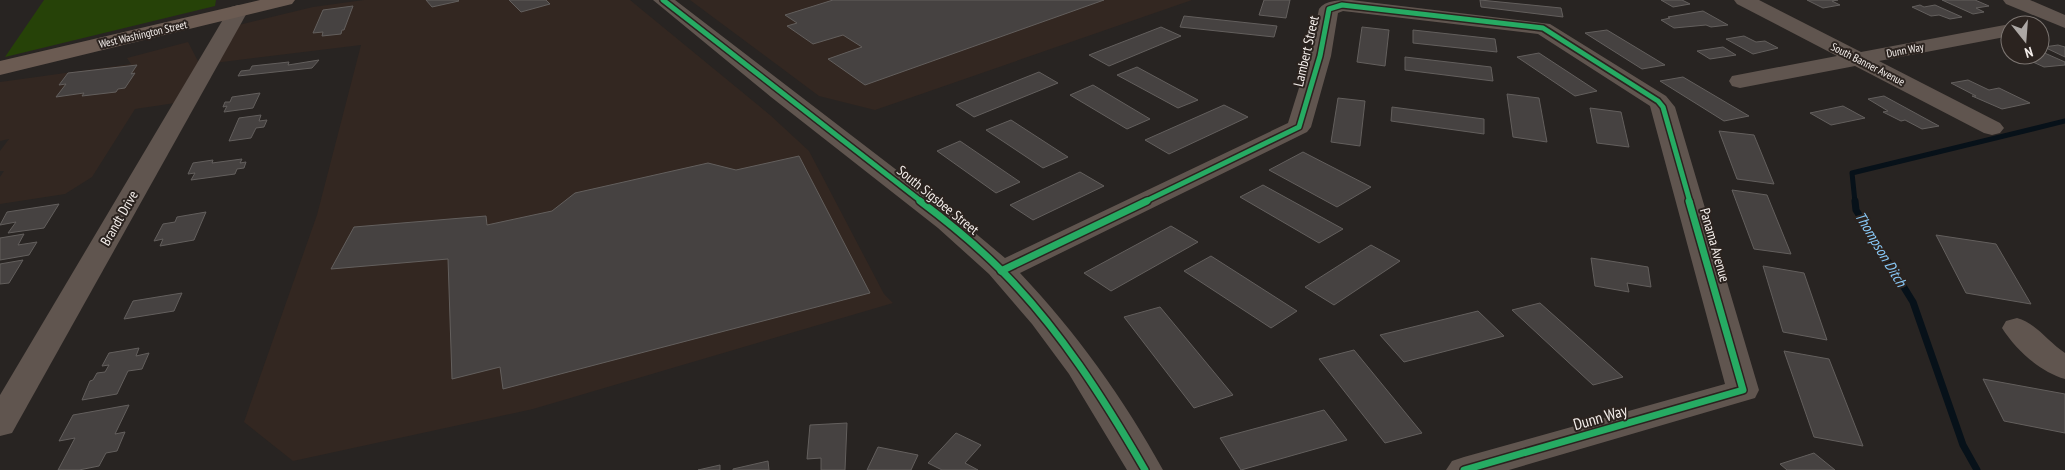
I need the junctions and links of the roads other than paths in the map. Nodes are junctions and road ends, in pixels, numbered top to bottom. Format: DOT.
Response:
graph roads {
  1 [pos="285,0"];
  2 [pos="663,0"];
  3 [pos="1744,0"];
  4 [pos="2013,0"];
  5 [pos="238,12"];
  6 [pos="2063,21"];
  7 [pos="2050,23"];
  8 [pos="2000,32"];
  9 [pos="1858,59"];
  10 [pos="0,68"];
  11 [pos="1740,81"];
  12 [pos="1663,107"];
  13 [pos="1992,128"];
  14 [pos="1002,271"];
  15 [pos="2018,328"];
  16 [pos="2065,368"];
  17 [pos="1743,390"];
  18 [pos="0,424"];
  19 [pos="1144,470"];
  20 [pos="1464,470"];
  1 -- 5 [label="main road, West Washington Street"];
  2 -- 14 [label="street, South Sigsbee Street"];
  3 -- 9 [label="street, South Banner Avenue"];
  4 -- 6 [label="street"];
  5 -- 10 [label="main road, West Washington Street"];
  5 -- 18 [label="street, Brandt Drive"];
  6 -- 7 [label="street"];
  8 -- 9 [label="street, Dunn Way"];
  9 -- 11 [label="street, Dunn Way"];
  9 -- 13 [label="street, South Banner Avenue"];
  12 -- 14 [label="street, Lambert Street"];
  12 -- 17 [label="street, Panama Avenue"];
  14 -- 19 [label="street, South Sigsbee Street"];
  15 -- 16 [label="street"];
  17 -- 20 [label="street, Dunn Way"];
}
